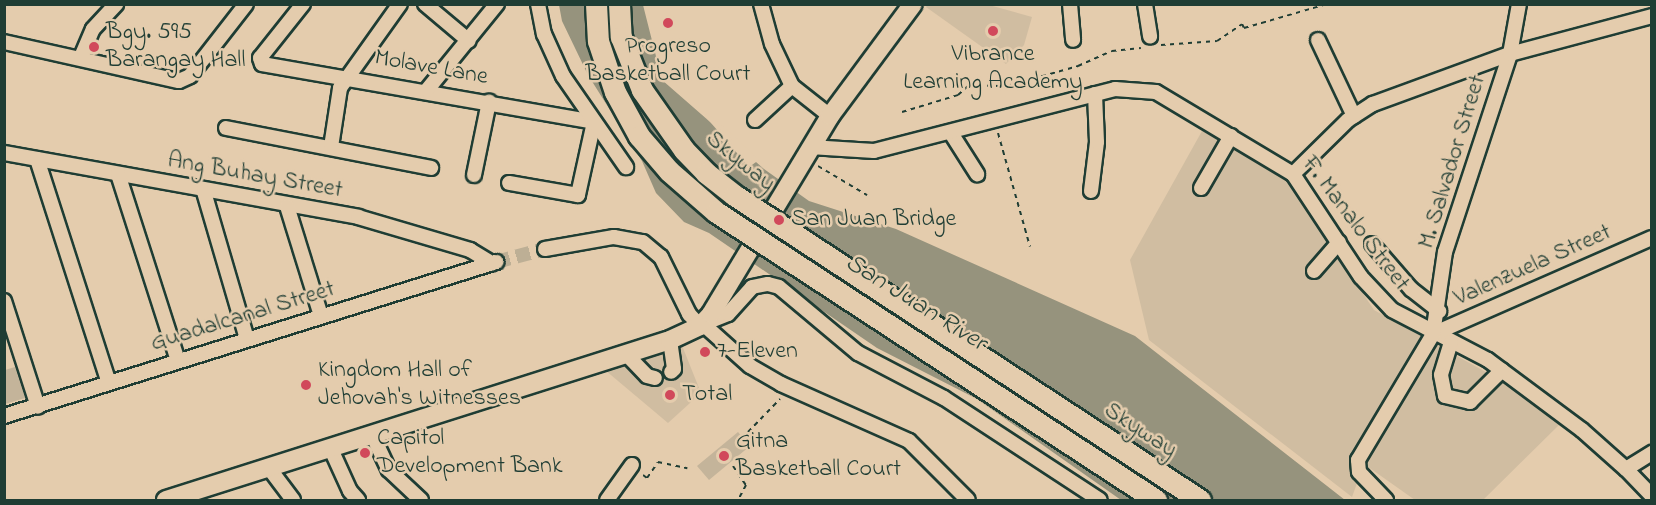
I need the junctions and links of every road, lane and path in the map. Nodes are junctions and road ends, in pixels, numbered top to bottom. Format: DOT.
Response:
graph roads {
  1 [pos="116,4"];
  2 [pos="246,4"];
  3 [pos="303,4"];
  4 [pos="400,4"];
  5 [pos="425,4"];
  6 [pos="496,4"];
  7 [pos="538,4"];
  8 [pos="596,4"];
  9 [pos="619,4"];
  10 [pos="761,4"];
  11 [pos="913,4"];
  12 [pos="1070,4"];
  13 [pos="1145,4"];
  14 [pos="1327,4"];
  15 [pos="1519,4"];
  16 [pos="1652,16"];
  17 [pos="1073,40"];
  18 [pos="1318,40"];
  19 [pos="469,41"];
  20 [pos="4,42"];
  21 [pos="1150,42"];
  22 [pos="1510,54"];
  23 [pos="81,57"];
  24 [pos="346,76"];
  25 [pos="792,86"];
  26 [pos="427,90"];
  27 [pos="1095,94"];
  28 [pos="489,102"];
  29 [pos="902,112"];
  30 [pos="830,116"];
  31 [pos="1354,116"];
  32 [pos="754,120"];
  33 [pos="594,122"];
  34 [pos="226,128"];
  35 [pos="951,133"];
  36 [pos="1231,136"];
  37 [pos="1000,139"];
  38 [pos="331,147"];
  39 [pos="809,152"];
  40 [pos="4,153"];
  41 [pos="37,159"];
  42 [pos="626,167"];
  43 [pos="431,168"];
  44 [pos="118,174"];
  45 [pos="977,174"];
  46 [pos="1293,174"];
  47 [pos="474,175"];
  48 [pos="508,183"];
  49 [pos="1201,188"];
  50 [pos="1091,191"];
  51 [pos="204,192"];
  52 [pos="867,195"];
  53 [pos="287,206"];
  54 [pos="1652,238"];
  55 [pos="1340,242"];
  56 [pos="1372,244"];
  57 [pos="1030,247"];
  58 [pos="545,249"];
  59 [pos="494,263"];
  60 [pos="1314,271"];
  61 [pos="4,301"];
  62 [pos="1439,310"];
  63 [pos="321,316"];
  64 [pos="702,325"];
  65 [pos="1433,334"];
  66 [pos="247,339"];
  67 [pos="670,340"];
  68 [pos="1451,342"];
  69 [pos="626,354"];
  70 [pos="178,361"];
  71 [pos="1502,370"];
  72 [pos="671,372"];
  73 [pos="655,378"];
  74 [pos="109,382"];
  75 [pos="791,388"];
  76 [pos="38,406"];
  77 [pos="4,416"];
  78 [pos="748,432"];
  79 [pos="372,434"];
  80 [pos="330,447"];
  81 [pos="1652,453"];
  82 [pos="632,465"];
  83 [pos="732,466"];
  84 [pos="269,468"];
  85 [pos="687,468"];
  86 [pos="1626,468"];
  87 [pos="1652,496"];
  88 [pos="166,501"];
  89 [pos="293,501"];
  90 [pos="358,501"];
  91 [pos="421,501"];
  92 [pos="607,501"];
  93 [pos="738,501"];
  94 [pos="968,501"];
  95 [pos="1100,501"];
  96 [pos="1156,501"];
  97 [pos="1200,501"];
  98 [pos="1386,501"];
  1 -- 23 [label="street"];
  2 -- 23 [label="street"];
  3 -- 24 [label="street, Molave Lane"];
  4 -- 24 [label="street"];
  5 -- 19 [label="street"];
  6 -- 19 [label="street"];
  7 -- 33 [label="street"];
  8 -- 96 [label="highway, Skyway, bridge"];
  9 -- 97 [label="highway, Skyway, bridge"];
  10 -- 25 [label="street"];
  11 -- 30 [label="main road"];
  12 -- 17 [label="street"];
  13 -- 21 [label="street"];
  14 -- 21 [label="path"];
  15 -- 22 [label="street, M. Salvador Street"];
  16 -- 22 [label="street"];
  18 -- 31 [label="street"];
  19 -- 26 [label="street"];
  20 -- 23 [label="street"];
  21 -- 29 [label="path"];
  22 -- 31 [label="street"];
  22 -- 62 [label="street, M. Salvador Street"];
  24 -- 26 [label="street, Molave Lane"];
  24 -- 38 [label="street"];
  25 -- 30 [label="street"];
  25 -- 32 [label="street"];
  26 -- 28 [label="street, Molave Lane"];
  27 -- 35 [label="street, F. Manalo Street"];
  27 -- 36 [label="street, F. Manalo Street"];
  27 -- 50 [label="street"];
  28 -- 33 [label="street, Molave Lane"];
  28 -- 47 [label="street"];
  30 -- 39 [label="main road"];
  31 -- 46 [label="street"];
  33 -- 42 [label="street"];
  33 -- 48 [label="street"];
  34 -- 38 [label="street"];
  35 -- 39 [label="street, F. Manalo Street"];
  35 -- 45 [label="street"];
  36 -- 46 [label="street, F. Manalo Street"];
  36 -- 49 [label="street"];
  37 -- 57 [label="path"];
  38 -- 43 [label="street"];
  39 -- 52 [label="path"];
  39 -- 64 [label="main road, bridge"];
  40 -- 41 [label="street, Ang Buhay Street"];
  41 -- 44 [label="street, Ang Buhay Street"];
  41 -- 74 [label="street"];
  44 -- 51 [label="street, Ang Buhay Street"];
  44 -- 70 [label="street"];
  46 -- 55 [label="street, F. Manalo Street"];
  51 -- 53 [label="street, Ang Buhay Street"];
  51 -- 66 [label="street"];
  53 -- 59 [label="street, Ang Buhay Street"];
  53 -- 63 [label="street"];
  54 -- 65 [label="street, Valenzuela Street"];
  55 -- 60 [label="street"];
  55 -- 65 [label="street, F. Manalo Street"];
  56 -- 62 [label="street"];
  58 -- 64 [label="street"];
  59 -- 63 [label="street, Guadalcanal Street"];
  61 -- 76 [label="street"];
  62 -- 65 [label="street, M. Salvador Street"];
  63 -- 66 [label="street, Guadalcanal Street"];
  64 -- 67 [label="main road"];
  64 -- 75 [label="street"];
  64 -- 95 [label="street"];
  65 -- 68 [label="street, F. Manalo Street"];
  65 -- 98 [label="street, M. Salvador Street"];
  66 -- 70 [label="street, Guadalcanal Street"];
  67 -- 69 [label="main road"];
  67 -- 72 [label="street"];
  68 -- 71 [label="street, F. Manalo Street"];
  68 -- 71 [label="street"];
  69 -- 73 [label="street"];
  69 -- 79 [label="main road"];
  70 -- 74 [label="street, Guadalcanal Street"];
  71 -- 86 [label="street, F. Manalo Street"];
  74 -- 76 [label="street, Guadalcanal Street"];
  75 -- 78 [label="path"];
  75 -- 94 [label="street"];
  76 -- 77 [label="street, Guadalcanal Street"];
  79 -- 80 [label="main road"];
  79 -- 91 [label="street"];
  80 -- 84 [label="main road"];
  80 -- 90 [label="street"];
  81 -- 86 [label="street"];
  82 -- 85 [label="path"];
  82 -- 92 [label="street"];
  83 -- 93 [label="path"];
  84 -- 88 [label="main road"];
  84 -- 89 [label="street"];
  86 -- 87 [label="street, F. Manalo Street"];
}
